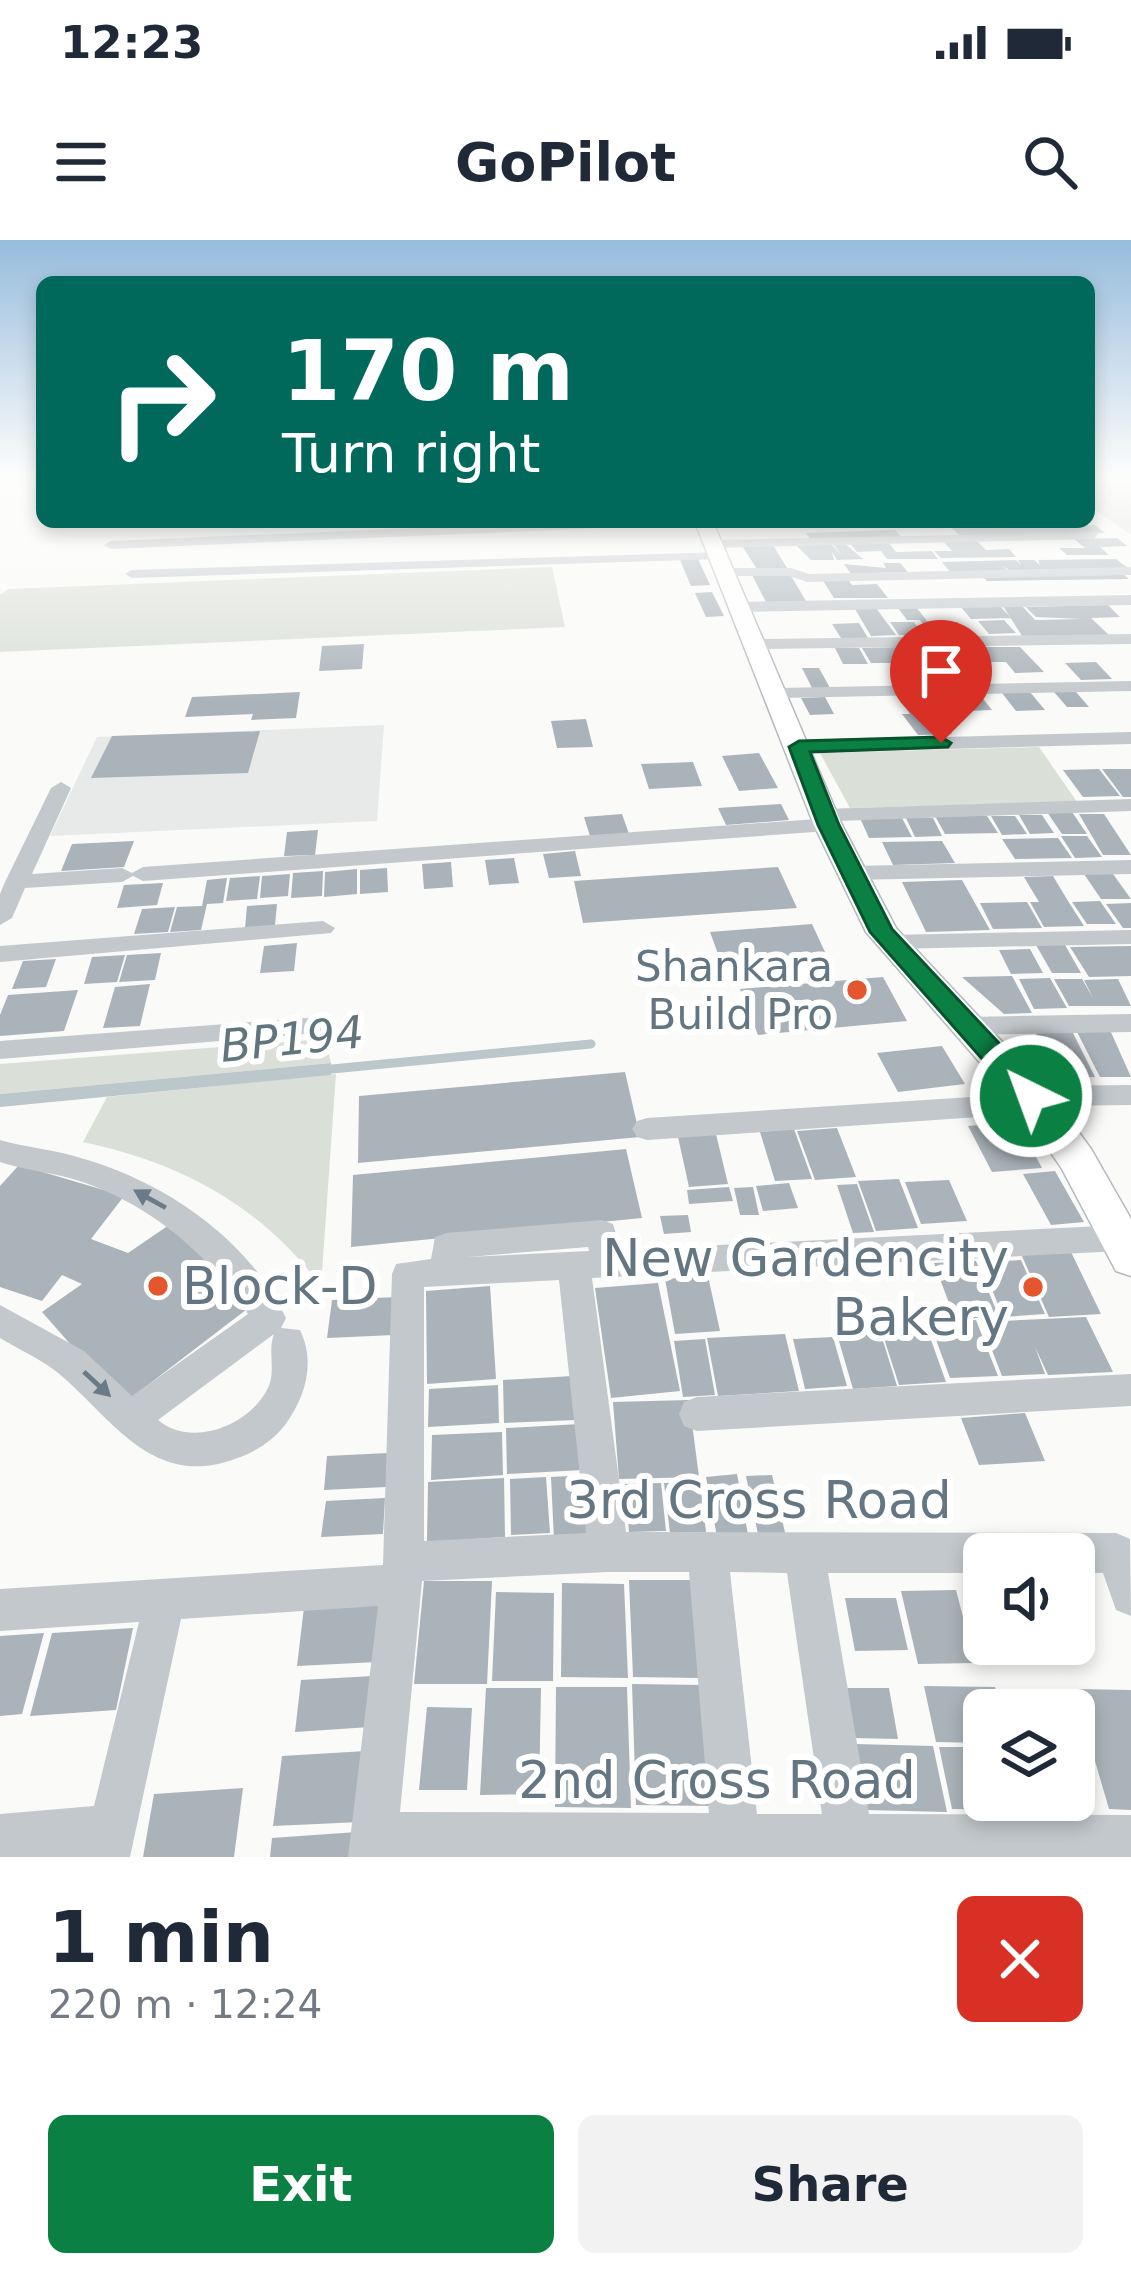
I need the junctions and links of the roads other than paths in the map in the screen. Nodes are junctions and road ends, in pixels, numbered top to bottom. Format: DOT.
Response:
graph roads {
  1 [pos="637,551"];
  2 [pos="716,551"];
  3 [pos="726,551"];
  4 [pos="1131,569"];
  5 [pos="131,574"];
  6 [pos="1131,600"];
  7 [pos="741,608"];
  8 [pos="1131,639"];
  9 [pos="757,644"];
  10 [pos="1131,686"];
  11 [pos="778,693"];
  12 [pos="1131,738"];
  13 [pos="799,747"];
  14 [pos="61,788"];
  15 [pos="1131,806"];
  16 [pos="826,820"];
  17 [pos="1131,867"];
  18 [pos="851,873"];
  19 [pos="16,882"];
  20 [pos="0,918"];
  21 [pos="323,928"];
  22 [pos="1131,937"];
  23 [pos="890,942"];
  24 [pos="0,954"];
  25 [pos="1131,1023"];
  26 [pos="320,1026"];
  27 [pos="968,1026"];
  28 [pos="0,1050"];
  29 [pos="1131,1095"];
  30 [pos="1034,1099"];
  31 [pos="647,1129"];
  32 [pos="0,1151"];
  33 [pos="1123,1230"];
  34 [pos="591,1265"];
  35 [pos="0,1320"];
  36 [pos="288,1340"];
  37 [pos="1131,1390"];
  38 [pos="698,1414"];
  39 [pos="130,1419"];
  40 [pos="608,1552"];
  41 [pos="708,1552"];
  42 [pos="804,1552"];
  43 [pos="403,1573"];
  44 [pos="1131,1595"];
  45 [pos="165,1600"];
  46 [pos="0,1610"];
  47 [pos="0,1838"];
  48 [pos="1131,1839"];
  49 [pos="108,1842"];
  50 [pos="373,1846"];
  51 [pos="736,1847"];
  52 [pos="851,1847"];
  1 -- 5 [label="street"];
  2 -- 7 [label="main road"];
  3 -- 4 [label="street"];
  6 -- 7 [label="street"];
  7 -- 9 [label="main road"];
  8 -- 9 [label="street"];
  9 -- 11 [label="main road"];
  10 -- 11 [label="street"];
  11 -- 13 [label="main road"];
  12 -- 13 [label="street"];
  13 -- 16 [label="main road"];
  14 -- 19 [label="street"];
  15 -- 16 [label="street"];
  16 -- 18 [label="main road"];
  16 -- 19 [label="street"];
  17 -- 18 [label="street"];
  18 -- 23 [label="main road"];
  19 -- 20 [label="street"];
  21 -- 24 [label="street"];
  22 -- 23 [label="street"];
  23 -- 27 [label="main road"];
  25 -- 27 [label="street"];
  26 -- 28 [label="street"];
  27 -- 30 [label="main road"];
  29 -- 30 [label="street"];
  30 -- 31 [label="street"];
  30 -- 33 [label="main road"];
  39 -- 32 [label="street, one-way"];
  33 -- 34 [label="street"];
  34 -- 40 [label="street"];
  34 -- 43 [label="street"];
  35 -- 39 [label="street, one-way"];
  36 -- 39 [label="street"];
  37 -- 38 [label="street"];
  40 -- 41 [label="street, 3rd Cross Road"];
  40 -- 43 [label="street, 3rd Cross Road"];
  41 -- 42 [label="street, 3rd Cross Road"];
  41 -- 51 [label="street"];
  42 -- 44 [label="street, 3rd Cross Road"];
  42 -- 52 [label="street"];
  43 -- 45 [label="street, 3rd Cross Road"];
  43 -- 50 [label="street"];
  45 -- 46 [label="street, 3rd Cross Road"];
  45 -- 49 [label="street"];
  47 -- 49 [label="street"];
  48 -- 52 [label="street, 2nd Cross Road"];
  50 -- 51 [label="street, 2nd Cross Road"];
  51 -- 52 [label="street, 2nd Cross Road"];
}
